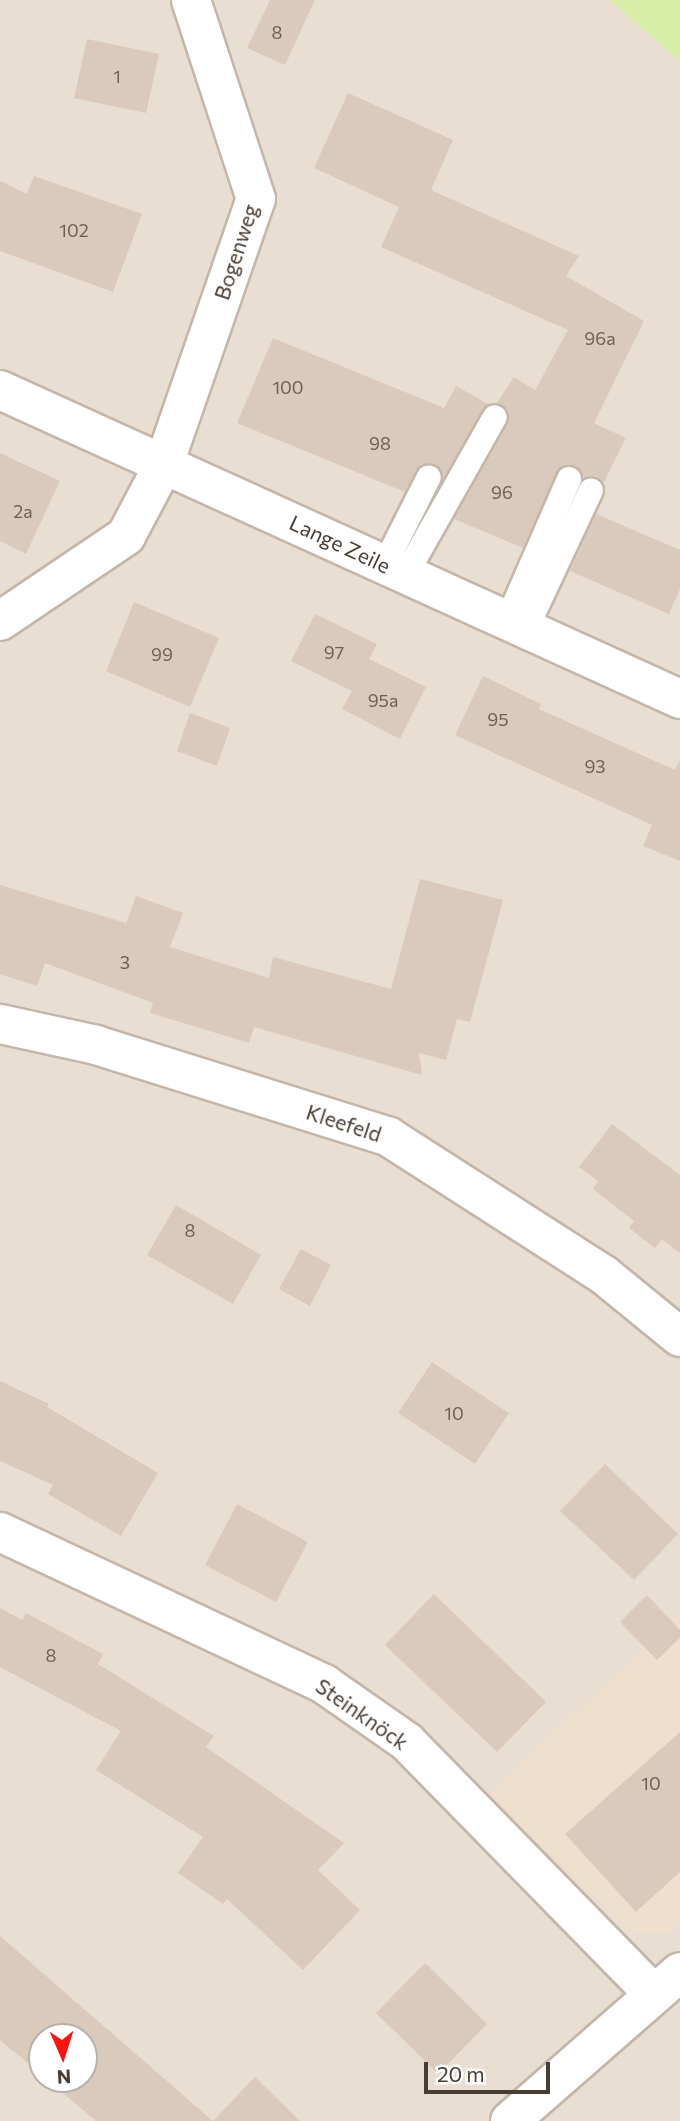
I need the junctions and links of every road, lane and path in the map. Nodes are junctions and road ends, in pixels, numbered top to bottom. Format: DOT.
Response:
graph roads {
  1 [pos="191,0"];
  2 [pos="0,390"];
  3 [pos="495,417"];
  4 [pos="164,464"];
  5 [pos="429,477"];
  6 [pos="580,485"];
  7 [pos="396,569"];
  8 [pos="0,621"];
  9 [pos="517,625"];
  10 [pos="680,699"];
  11 [pos="0,1024"];
  12 [pos="680,1337"];
  13 [pos="0,1532"];
  14 [pos="667,1983"];
  15 [pos="510,2121"];
  1 -- 4 [label="street, Bogenweg"];
  2 -- 4 [label="street, Lange Zeile"];
  3 -- 7 [label="lane"];
  4 -- 7 [label="street, Lange Zeile"];
  4 -- 8 [label="street, Bogenweg"];
  5 -- 7 [label="lane"];
  6 -- 9 [label="lane"];
  7 -- 9 [label="street, Lange Zeile"];
  9 -- 10 [label="street, Lange Zeile"];
  11 -- 12 [label="street, Kleefeld"];
  13 -- 14 [label="street, Steinknöck"];
  14 -- 15 [label="street"];
}
